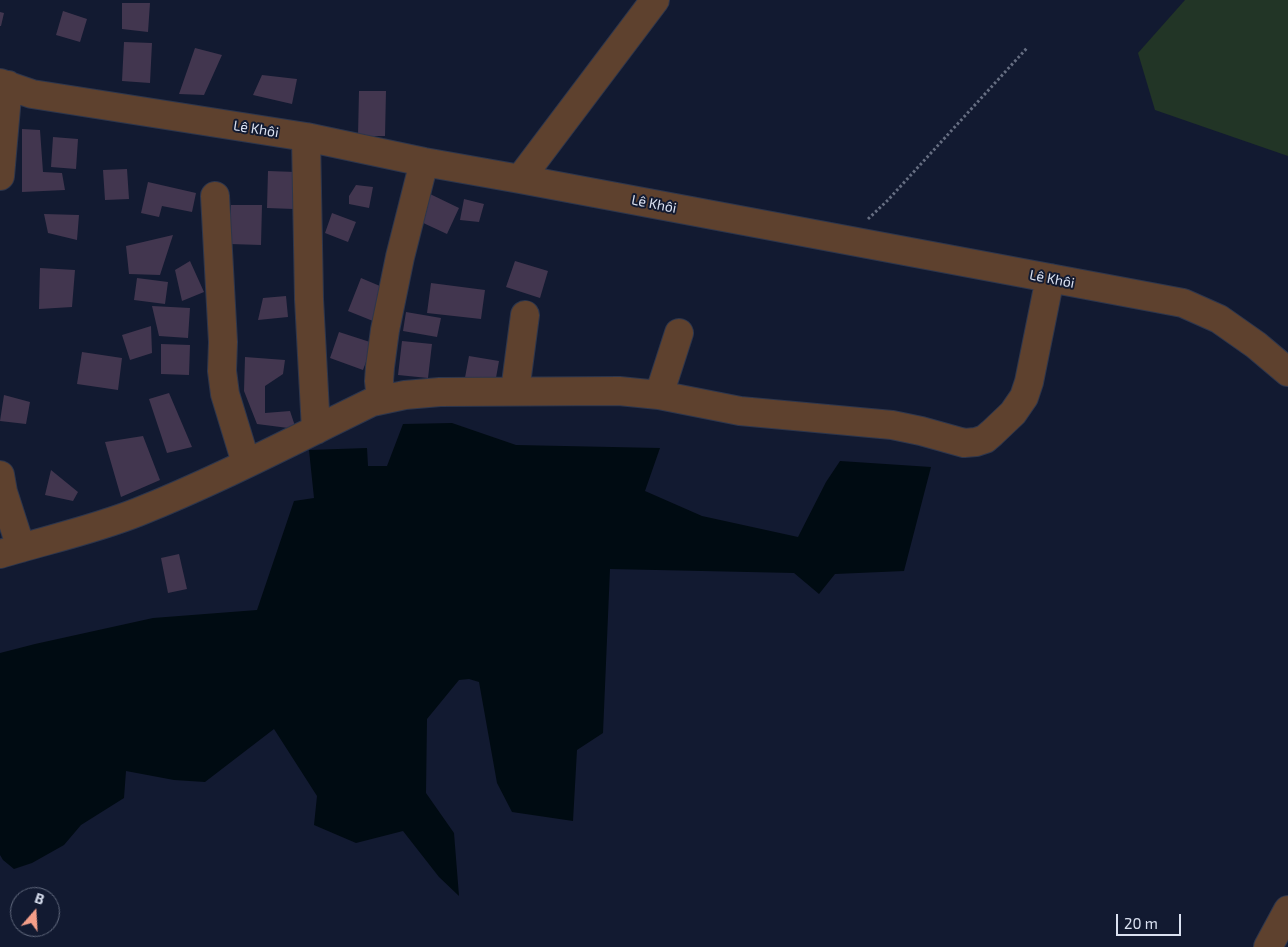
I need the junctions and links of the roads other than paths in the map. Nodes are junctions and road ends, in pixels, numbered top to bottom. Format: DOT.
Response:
graph roads {
  1 [pos="655,0"];
  2 [pos="4,84"];
  3 [pos="306,137"];
  4 [pos="424,162"];
  5 [pos="0,176"];
  6 [pos="520,179"];
  7 [pos="215,196"];
  8 [pos="1050,278"];
  9 [pos="525,315"];
  10 [pos="679,333"];
  11 [pos="1288,372"];
  12 [pos="515,391"];
  13 [pos="659,395"];
  14 [pos="382,399"];
  15 [pos="316,430"];
  16 [pos="246,463"];
  17 [pos="0,476"];
  18 [pos="10,551"];
  19 [pos="1288,910"];
  20 [pos="1268,947"];
  1 -- 6 [label="street"];
  2 -- 3 [label="street, Lê Khôi"];
  2 -- 5 [label="street"];
  3 -- 4 [label="street, Lê Khôi"];
  3 -- 15 [label="street"];
  4 -- 6 [label="street, Lê Khôi"];
  4 -- 14 [label="street"];
  6 -- 8 [label="street, Lê Khôi"];
  7 -- 16 [label="street"];
  8 -- 11 [label="street, Lê Khôi"];
  8 -- 13 [label="street"];
  9 -- 12 [label="street"];
  10 -- 13 [label="street"];
  12 -- 13 [label="street"];
  12 -- 14 [label="street"];
  14 -- 15 [label="street"];
  15 -- 16 [label="street"];
  16 -- 18 [label="street"];
  17 -- 18 [label="street"];
  19 -- 20 [label="street"];
}
